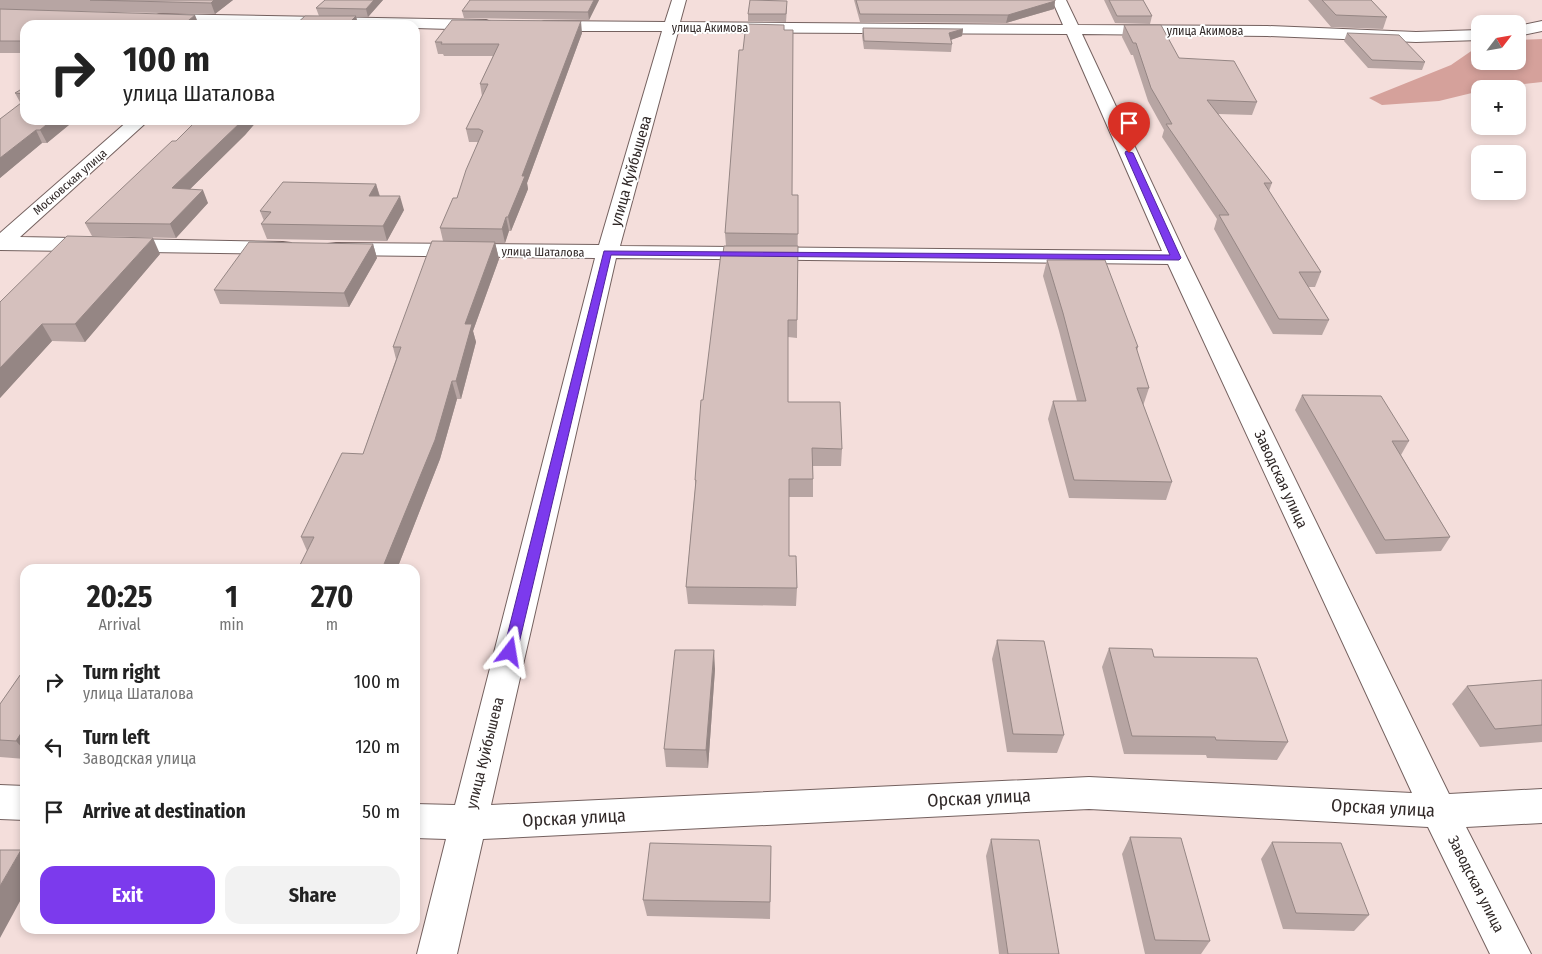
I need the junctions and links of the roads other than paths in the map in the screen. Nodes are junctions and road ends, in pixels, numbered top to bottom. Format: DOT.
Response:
graph roads {
  1 [pos="679,0"];
  2 [pos="1059,0"];
  3 [pos="270,5"];
  4 [pos="145,19"];
  5 [pos="171,20"];
  6 [pos="253,20"];
  7 [pos="420,25"];
  8 [pos="506,26"];
  9 [pos="525,26"];
  10 [pos="1542,26"];
  11 [pos="672,28"];
  12 [pos="1526,29"];
  13 [pos="1074,31"];
  14 [pos="1471,35"];
  15 [pos="134,125"];
  16 [pos="0,243"];
  17 [pos="607,253"];
  18 [pos="1176,258"];
  19 [pos="0,802"];
  20 [pos="20,803"];
  21 [pos="1542,806"];
  22 [pos="1439,811"];
  23 [pos="420,821"];
  24 [pos="468,823"];
  25 [pos="436,954"];
  26 [pos="1511,954"];
  1 -- 11 [label="street, улица Куйбышева"];
  2 -- 13 [label="street, Заводская улица"];
  3 -- 6 [label="street"];
  4 -- 5 [label="street"];
  7 -- 8 [label="street"];
  9 -- 11 [label="street, улица Акимова"];
  10 -- 12 [label="street"];
  11 -- 13 [label="street, улица Акимова"];
  11 -- 17 [label="street, улица Куйбышева"];
  13 -- 14 [label="street, улица Акимова"];
  13 -- 18 [label="street, Заводская улица"];
  15 -- 16 [label="street, Московская улица"];
  16 -- 17 [label="street, улица Шаталова"];
  17 -- 18 [label="street, улица Шаталова"];
  17 -- 24 [label="street, улица Куйбышева"];
  18 -- 22 [label="street, Заводская улица"];
  19 -- 20 [label="street"];
  21 -- 22 [label="street, Орская улица"];
  22 -- 24 [label="street, Орская улица"];
  22 -- 26 [label="street, Заводская улица"];
  23 -- 24 [label="street, Орская улица"];
  24 -- 25 [label="street, улица Куйбышева"];
}
